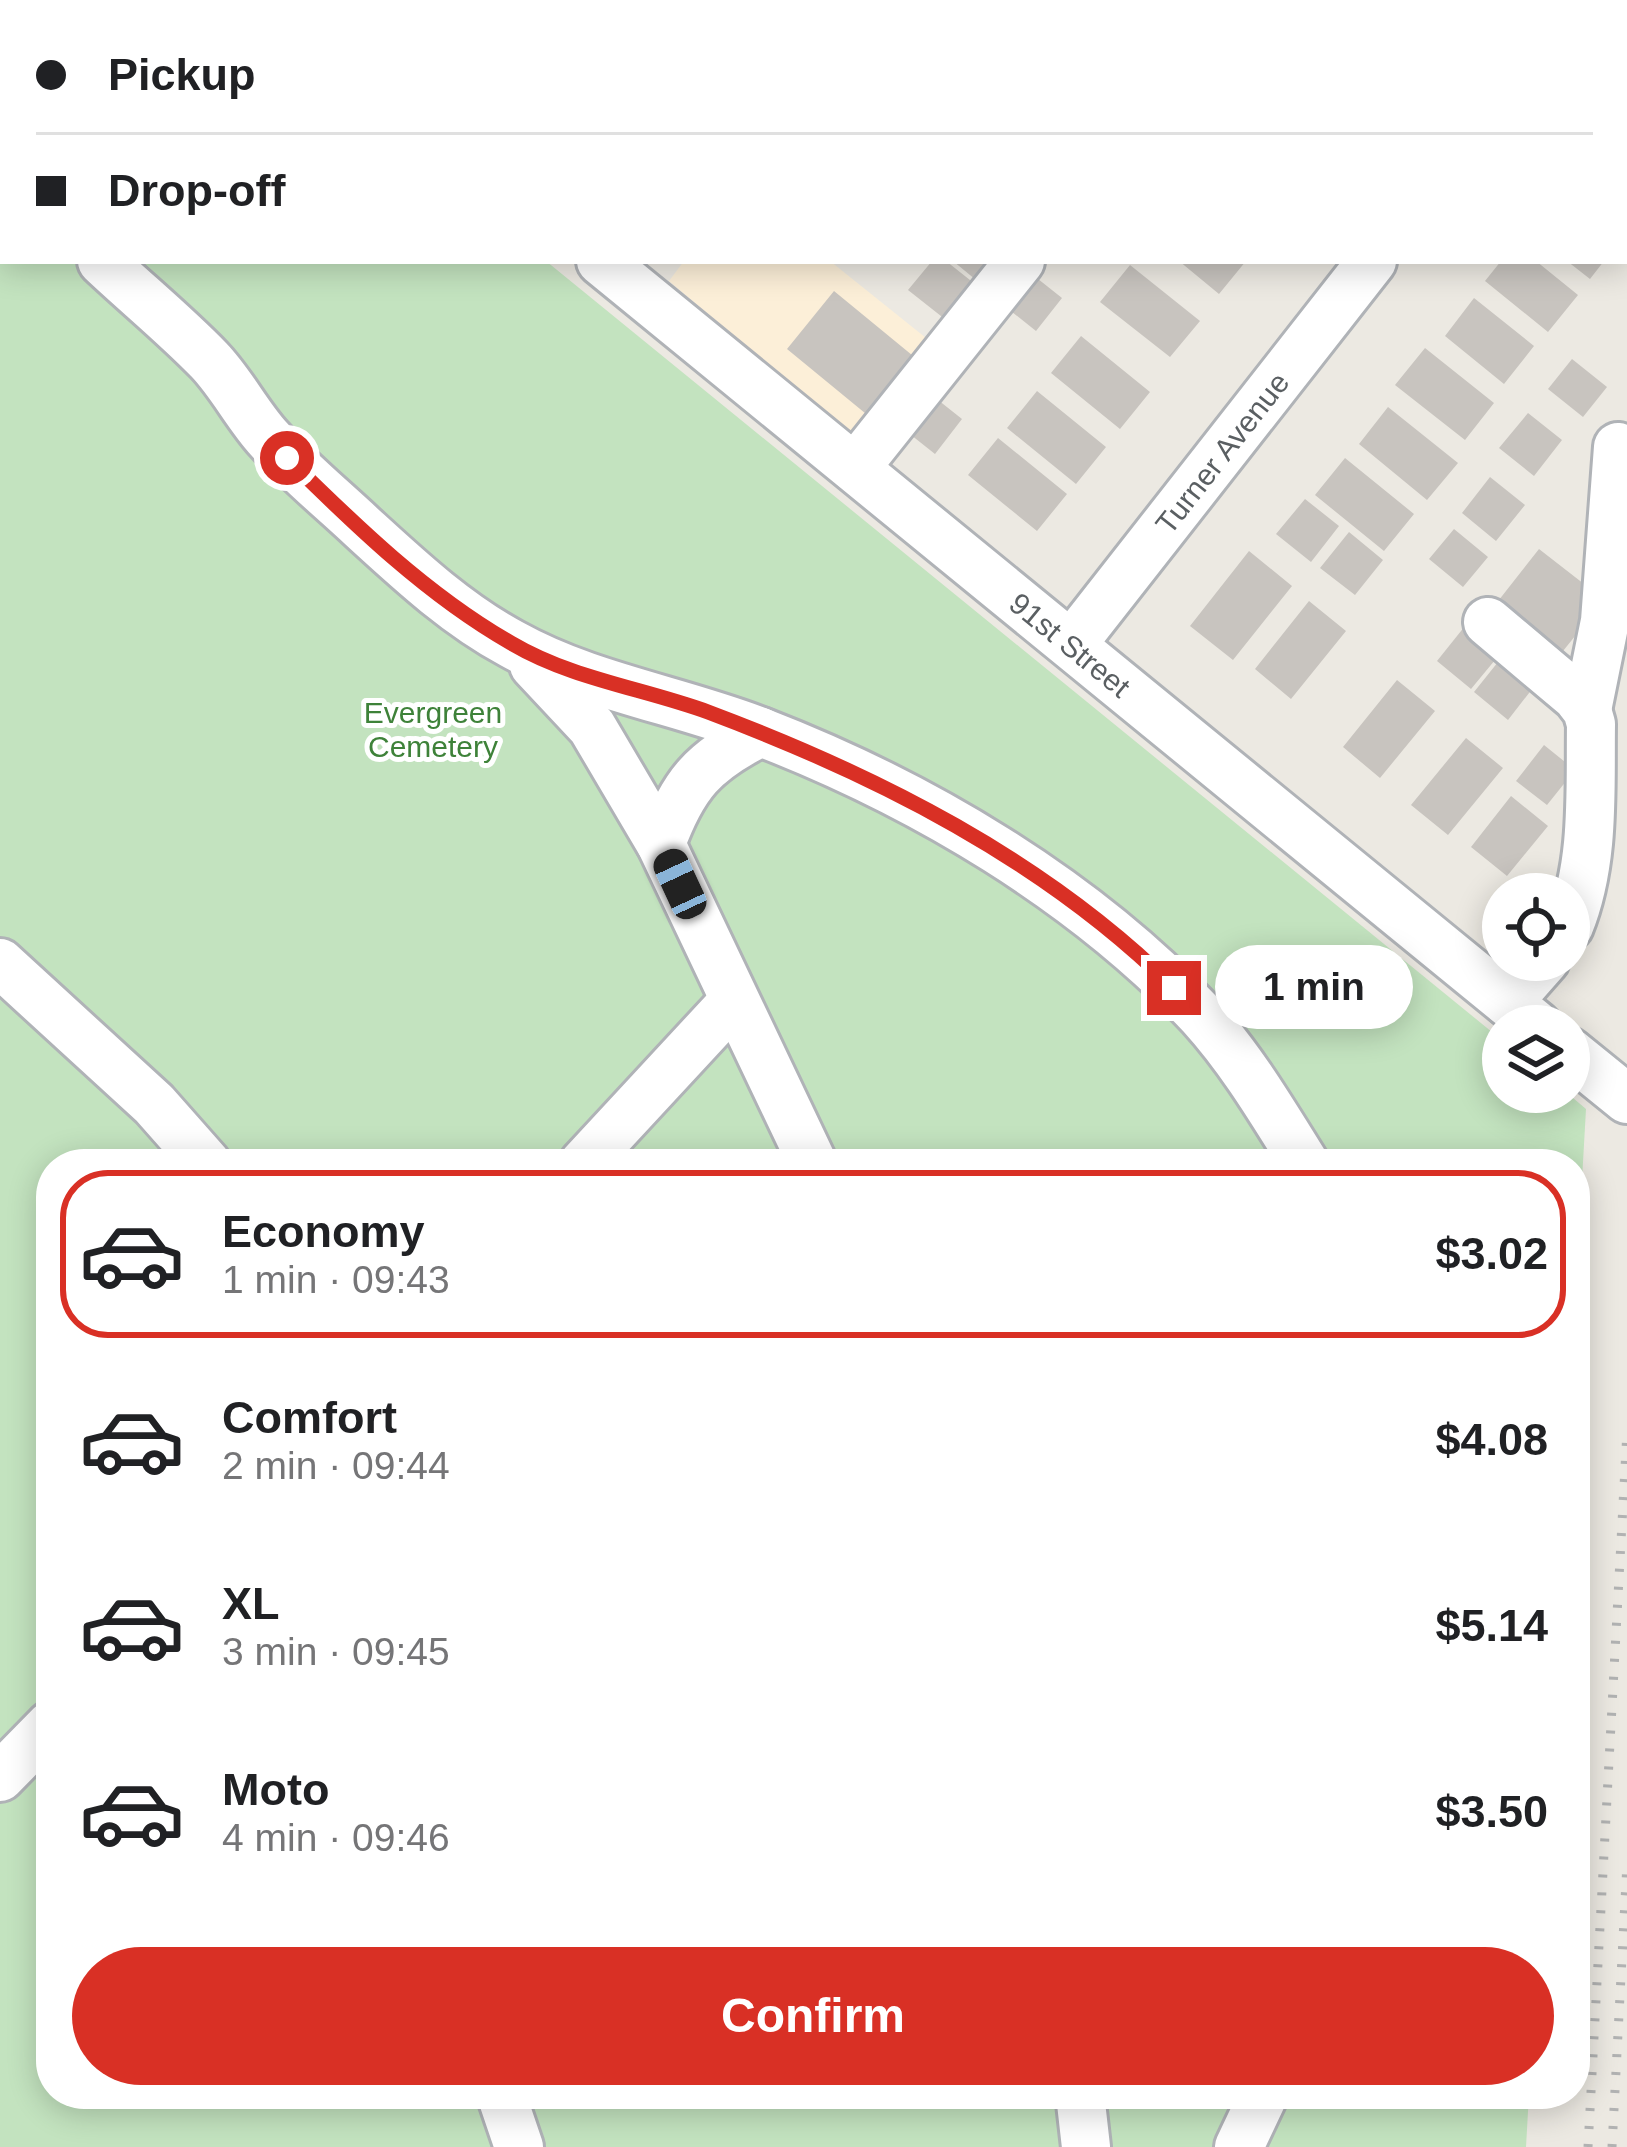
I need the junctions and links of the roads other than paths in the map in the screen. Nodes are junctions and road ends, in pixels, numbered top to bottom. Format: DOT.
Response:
graph roads {
  1 [pos="105,264"];
  2 [pos="1018,264"];
  3 [pos="1370,264"];
  4 [pos="626,268"];
  5 [pos="1618,447"];
  6 [pos="855,468"];
  7 [pos="1488,622"];
  8 [pos="1072,644"];
  9 [pos="513,645"];
  10 [pos="1587,710"];
  11 [pos="760,732"];
  12 [pos="661,844"];
  13 [pos="1583,873"];
  14 [pos="0,963"];
  15 [pos="734,1001"];
  16 [pos="1511,1005"];
  17 [pos="1590,1069"];
  18 [pos="1627,1099"];
  19 [pos="194,1149"];
  20 [pos="597,1149"];
  21 [pos="806,1149"];
  22 [pos="1296,1149"];
  23 [pos="36,1740"];
  24 [pos="0,1777"];
  25 [pos="506,2109"];
  26 [pos="1082,2109"];
  27 [pos="1257,2109"];
  28 [pos="517,2146"];
  29 [pos="1086,2147"];
  30 [pos="1238,2147"];
  1 -- 9 [label="street"];
  2 -- 6 [label="street"];
  3 -- 8 [label="street, Turner Avenue"];
  4 -- 6 [label="street, 91st Street"];
  5 -- 10 [label="street"];
  6 -- 8 [label="street, 91st Street"];
  7 -- 10 [label="street"];
  8 -- 16 [label="street, 91st Street"];
  9 -- 11 [label="street"];
  9 -- 12 [label="street"];
  10 -- 13 [label="street"];
  11 -- 12 [label="street"];
  11 -- 22 [label="street"];
  12 -- 15 [label="street"];
  14 -- 19 [label="street"];
  15 -- 20 [label="street"];
  15 -- 21 [label="street"];
  17 -- 18 [label="street"];
  23 -- 24 [label="street"];
  25 -- 28 [label="street"];
  26 -- 29 [label="street"];
  27 -- 30 [label="street"];
}
